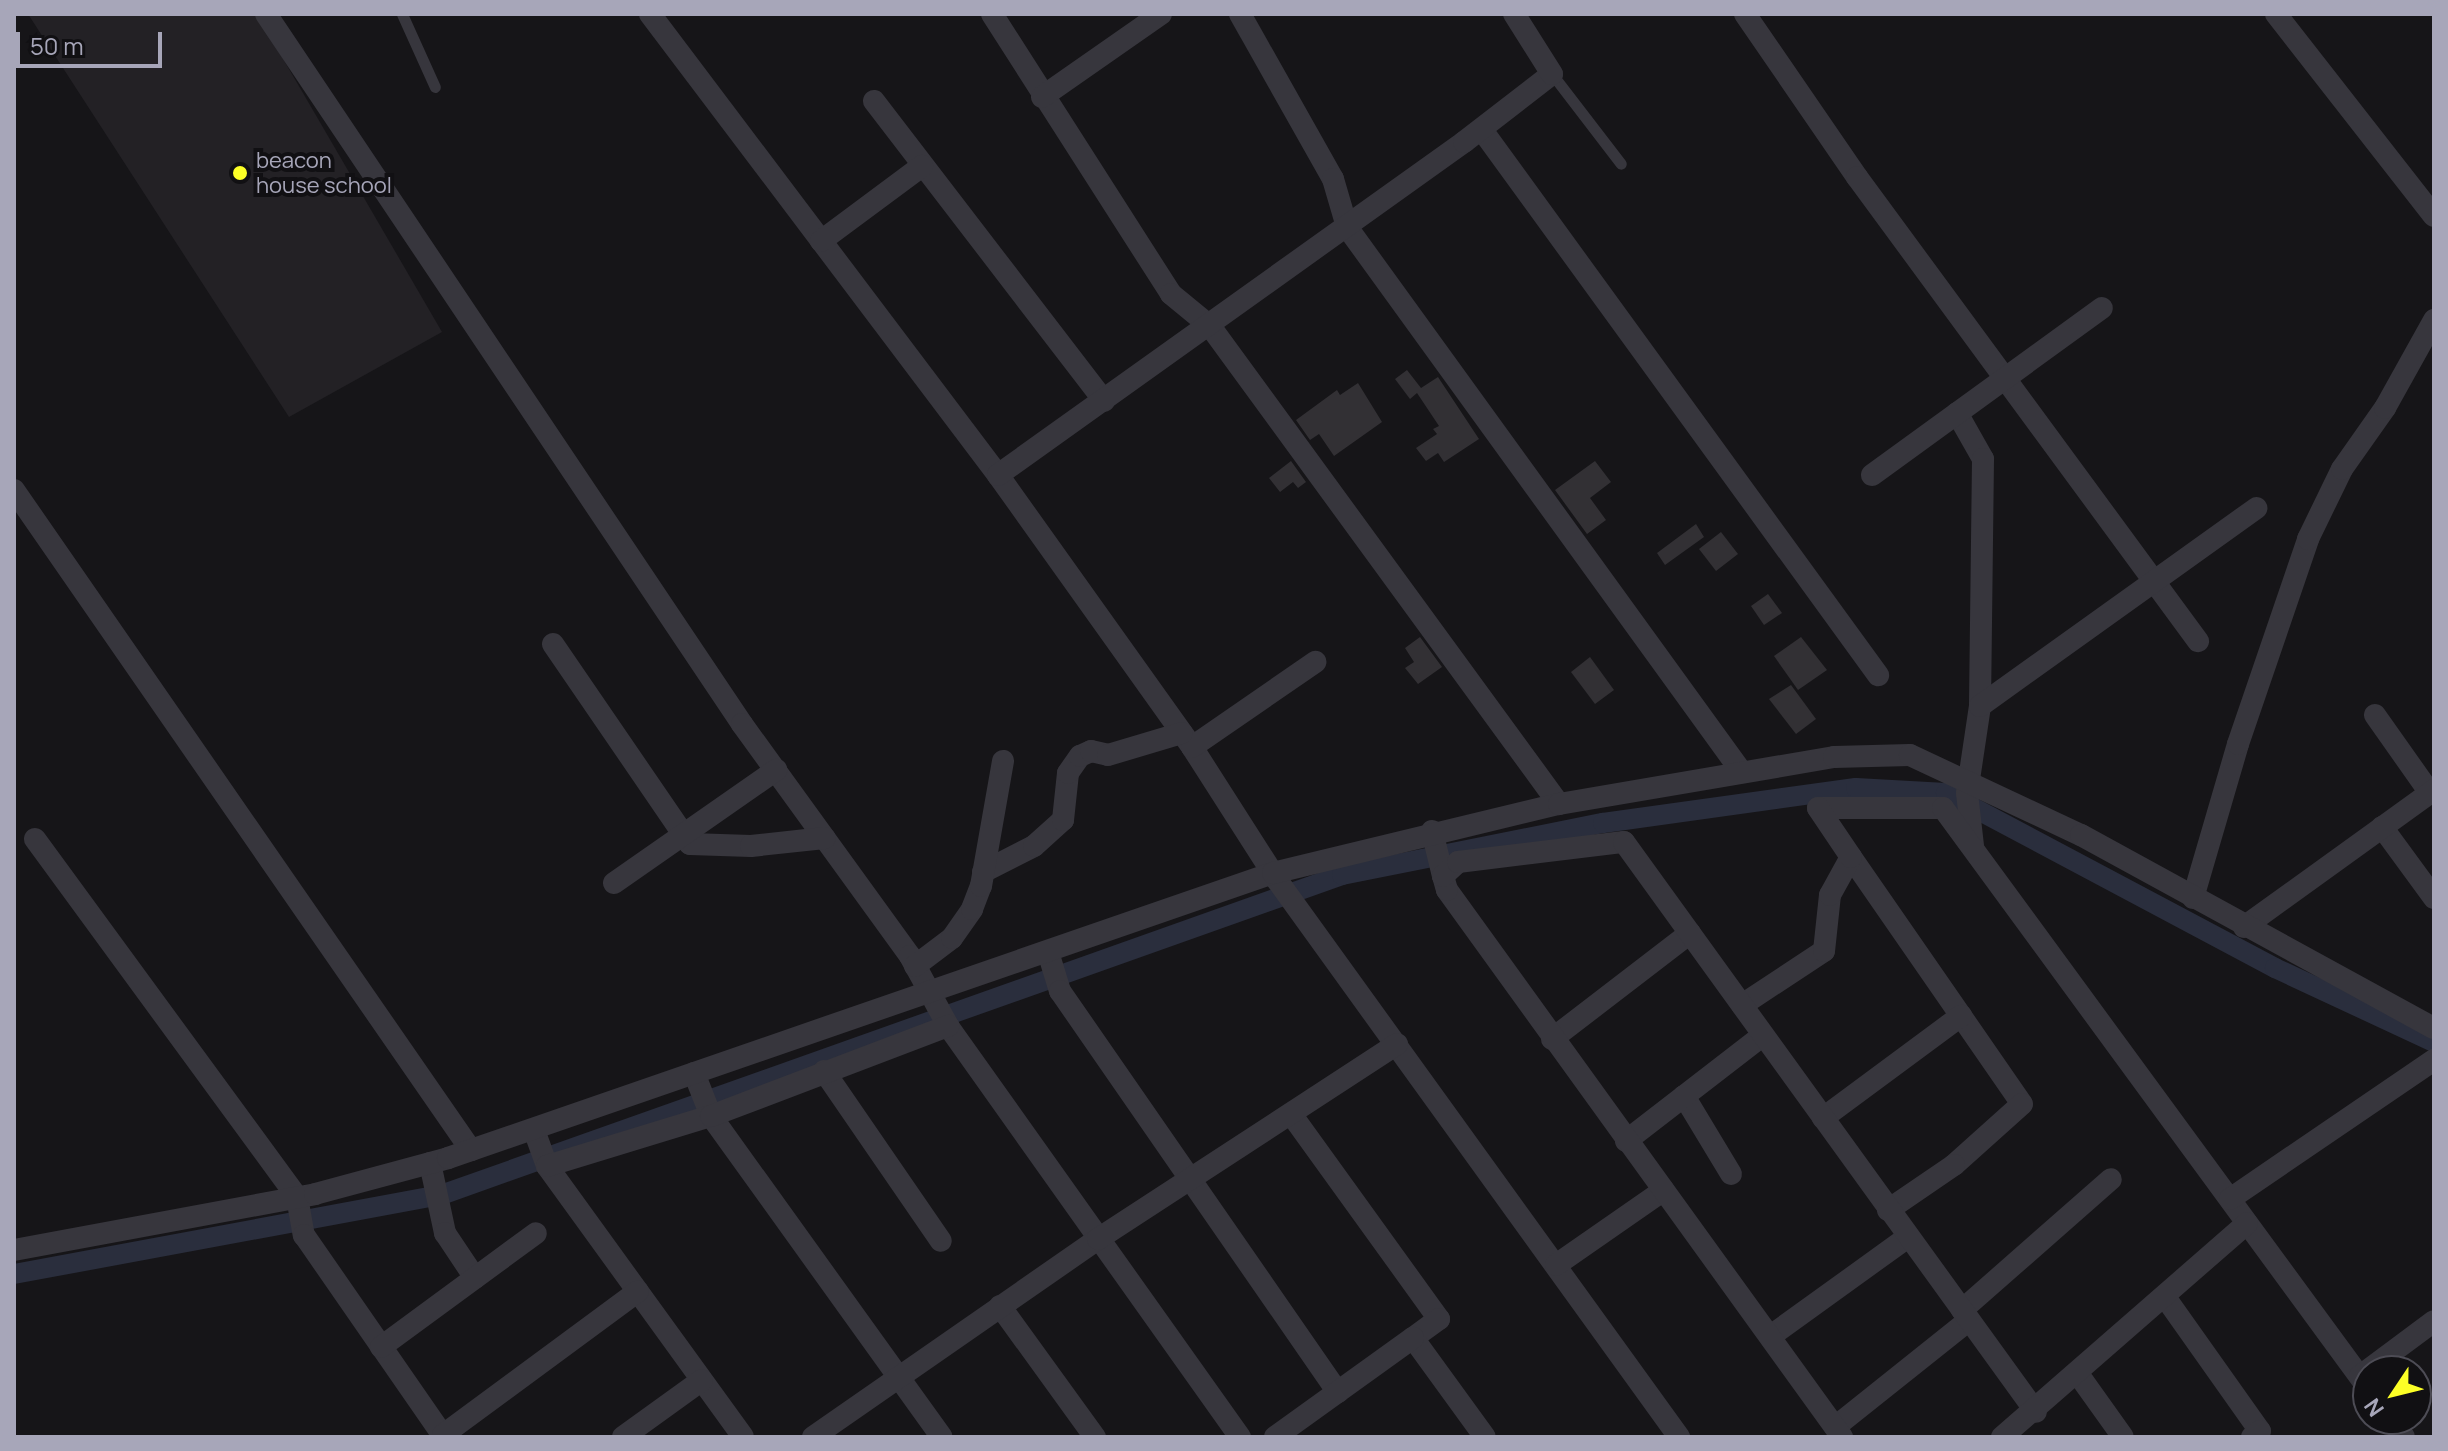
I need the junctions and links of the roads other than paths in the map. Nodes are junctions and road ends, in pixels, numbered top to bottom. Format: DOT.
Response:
graph roads {
  1 [pos="266,14"];
  2 [pos="402,14"];
  3 [pos="650,14"];
  4 [pos="992,14"];
  5 [pos="1161,14"];
  6 [pos="1240,14"];
  7 [pos="1514,14"];
  8 [pos="1745,14"];
  9 [pos="2276,14"];
  10 [pos="1552,74"];
  11 [pos="435,87"];
  12 [pos="1042,97"];
  13 [pos="874,101"];
  14 [pos="1482,130"];
  15 [pos="1621,164"];
  16 [pos="922,166"];
  17 [pos="2434,216"];
  18 [pos="1347,227"];
  19 [pos="821,241"];
  20 [pos="2102,308"];
  21 [pos="2434,320"];
  22 [pos="1210,326"];
  23 [pos="2005,378"];
  24 [pos="1104,401"];
  25 [pos="1957,413"];
  26 [pos="998,475"];
  27 [pos="1872,475"];
  28 [pos="14,490"];
  29 [pos="2257,508"];
  30 [pos="2155,582"];
  31 [pos="2198,641"];
  32 [pos="553,644"];
  33 [pos="1315,662"];
  34 [pos="1878,675"];
  35 [pos="1980,706"];
  36 [pos="2375,715"];
  37 [pos="1187,740"];
  38 [pos="1003,761"];
  39 [pos="776,770"];
  40 [pos="1741,771"];
  41 [pos="2432,792"];
  42 [pos="1969,797"];
  43 [pos="1559,804"];
  44 [pos="2382,827"];
  45 [pos="684,835"];
  46 [pos="825,838"];
  47 [pos="35,839"];
  48 [pos="1973,851"];
  49 [pos="1438,854"];
  50 [pos="1851,857"];
  51 [pos="983,872"];
  52 [pos="1275,876"];
  53 [pos="614,883"];
  54 [pos="2193,898"];
  55 [pos="2434,898"];
  56 [pos="2244,927"];
  57 [pos="1690,933"];
  58 [pos="915,966"];
  59 [pos="1054,971"];
  60 [pos="1742,1005"];
  61 [pos="938,1009"];
  62 [pos="1961,1016"];
  63 [pos="2434,1028"];
  64 [pos="1763,1035"];
  65 [pos="1552,1039"];
  66 [pos="1397,1044"];
  67 [pos="2434,1060"];
  68 [pos="824,1071"];
  69 [pos="696,1079"];
  70 [pos="1684,1096"];
  71 [pos="1291,1114"];
  72 [pos="711,1116"];
  73 [pos="1823,1118"];
  74 [pos="1626,1141"];
  75 [pos="540,1147"];
  76 [pos="471,1150"];
  77 [pos="432,1174"];
  78 [pos="1731,1174"];
  79 [pos="2111,1179"];
  80 [pos="1191,1181"];
  81 [pos="1664,1190"];
  82 [pos="2230,1199"];
  83 [pos="1888,1210"];
  84 [pos="300,1215"];
  85 [pos="2247,1223"];
  86 [pos="536,1233"];
  87 [pos="1908,1237"];
  88 [pos="1098,1239"];
  89 [pos="941,1241"];
  90 [pos="14,1250"];
  91 [pos="1556,1265"];
  92 [pos="475,1278"];
  93 [pos="638,1291"];
  94 [pos="2165,1297"];
  95 [pos="1000,1306"];
  96 [pos="1965,1315"];
  97 [pos="2434,1321"];
  98 [pos="1772,1335"];
  99 [pos="1413,1338"];
  100 [pos="381,1347"];
  101 [pos="2395,1355"];
  102 [pos="2352,1366"];
  103 [pos="2078,1374"];
  104 [pos="898,1377"];
  105 [pos="702,1380"];
  106 [pos="1338,1392"];
  107 [pos="2036,1412"];
  108 [pos="1839,1432"];
  109 [pos="1476,1434"];
  110 [pos="444,1436"];
  111 [pos="623,1437"];
  112 [pos="743,1437"];
  113 [pos="813,1437"];
  114 [pos="942,1437"];
  115 [pos="1095,1437"];
  116 [pos="1239,1437"];
  117 [pos="1275,1437"];
  118 [pos="1679,1437"];
  119 [pos="2002,1437"];
  120 [pos="2123,1437"];
  121 [pos="2252,1437"];
  1 -- 39 [label="street"];
  2 -- 11 [label="lane"];
  3 -- 19 [label="street"];
  4 -- 12 [label="street"];
  5 -- 12 [label="street"];
  6 -- 18 [label="street"];
  7 -- 10 [label="street"];
  8 -- 23 [label="street"];
  9 -- 17 [label="street"];
  10 -- 14 [label="street"];
  10 -- 15 [label="lane"];
  12 -- 22 [label="street"];
  13 -- 16 [label="street"];
  14 -- 18 [label="street"];
  14 -- 34 [label="street"];
  16 -- 19 [label="street"];
  16 -- 24 [label="street"];
  18 -- 22 [label="street"];
  18 -- 40 [label="street"];
  19 -- 26 [label="street"];
  20 -- 23 [label="street"];
  21 -- 54 [label="street"];
  22 -- 24 [label="street"];
  22 -- 43 [label="street"];
  23 -- 25 [label="street"];
  23 -- 30 [label="street"];
  24 -- 26 [label="street"];
  25 -- 27 [label="street"];
  25 -- 35 [label="street"];
  26 -- 37 [label="street"];
  28 -- 76 [label="street"];
  29 -- 30 [label="street"];
  30 -- 31 [label="street"];
  30 -- 35 [label="street"];
  32 -- 45 [label="street"];
  33 -- 37 [label="street"];
  35 -- 42 [label="street"];
  36 -- 41 [label="street"];
  37 -- 51 [label="street"];
  37 -- 52 [label="street"];
  38 -- 51 [label="street"];
  39 -- 45 [label="street"];
  39 -- 46 [label="street"];
  40 -- 42 [label="street"];
  40 -- 43 [label="street"];
  41 -- 44 [label="street"];
  42 -- 48 [label="street"];
  42 -- 54 [label="street"];
  43 -- 49 [label="street"];
  44 -- 55 [label="street"];
  44 -- 56 [label="street"];
  45 -- 46 [label="street"];
  45 -- 53 [label="street"];
  46 -- 58 [label="street"];
  47 -- 84 [label="street"];
  48 -- 50 [label="street"];
  48 -- 82 [label="street"];
  49 -- 52 [label="street"];
  49 -- 57 [label="street"];
  49 -- 65 [label="street"];
  50 -- 60 [label="street"];
  50 -- 62 [label="street"];
  51 -- 58 [label="street"];
  52 -- 59 [label="street"];
  52 -- 66 [label="street"];
  54 -- 56 [label="street"];
  56 -- 63 [label="street"];
  57 -- 60 [label="street"];
  57 -- 65 [label="street"];
  58 -- 61 [label="street"];
  59 -- 61 [label="street"];
  59 -- 80 [label="street"];
  60 -- 64 [label="street"];
  61 -- 68 [label="street"];
  61 -- 69 [label="street"];
  61 -- 88 [label="street"];
  62 -- 73 [label="street"];
  62 -- 83 [label="street"];
  64 -- 70 [label="street"];
  64 -- 73 [label="street"];
  65 -- 74 [label="street"];
  66 -- 71 [label="street"];
  66 -- 91 [label="street"];
  67 -- 82 [label="street"];
  68 -- 72 [label="street"];
  68 -- 89 [label="street"];
  69 -- 72 [label="street"];
  69 -- 75 [label="street"];
  70 -- 74 [label="street"];
  70 -- 78 [label="street"];
  71 -- 80 [label="street"];
  71 -- 99 [label="street"];
  72 -- 75 [label="street"];
  72 -- 104 [label="street"];
  73 -- 83 [label="street"];
  74 -- 81 [label="street"];
  75 -- 76 [label="street"];
  75 -- 93 [label="street"];
  76 -- 77 [label="street"];
  77 -- 84 [label="street"];
  77 -- 92 [label="street"];
  79 -- 96 [label="street"];
  80 -- 88 [label="street"];
  80 -- 106 [label="street"];
  81 -- 91 [label="street"];
  81 -- 98 [label="street"];
  82 -- 85 [label="street"];
  83 -- 87 [label="street"];
  84 -- 90 [label="street"];
  84 -- 100 [label="street"];
  85 -- 94 [label="street"];
  85 -- 102 [label="street"];
  86 -- 92 [label="street"];
  87 -- 96 [label="street"];
  87 -- 98 [label="street"];
  88 -- 95 [label="street"];
  88 -- 116 [label="street"];
  91 -- 118 [label="street"];
  92 -- 100 [label="street"];
  93 -- 105 [label="street"];
  93 -- 110 [label="street"];
  94 -- 103 [label="street"];
  94 -- 121 [label="street"];
  95 -- 104 [label="street"];
  95 -- 115 [label="street"];
  96 -- 107 [label="street"];
  96 -- 108 [label="street"];
  97 -- 101 [label="street"];
  98 -- 108 [label="street"];
  99 -- 106 [label="street"];
  99 -- 109 [label="street"];
  100 -- 110 [label="street"];
  103 -- 107 [label="street"];
  103 -- 120 [label="street"];
  104 -- 113 [label="street"];
  104 -- 114 [label="street"];
  105 -- 111 [label="street"];
  105 -- 112 [label="street"];
  106 -- 117 [label="street"];
  107 -- 119 [label="street"];
}
